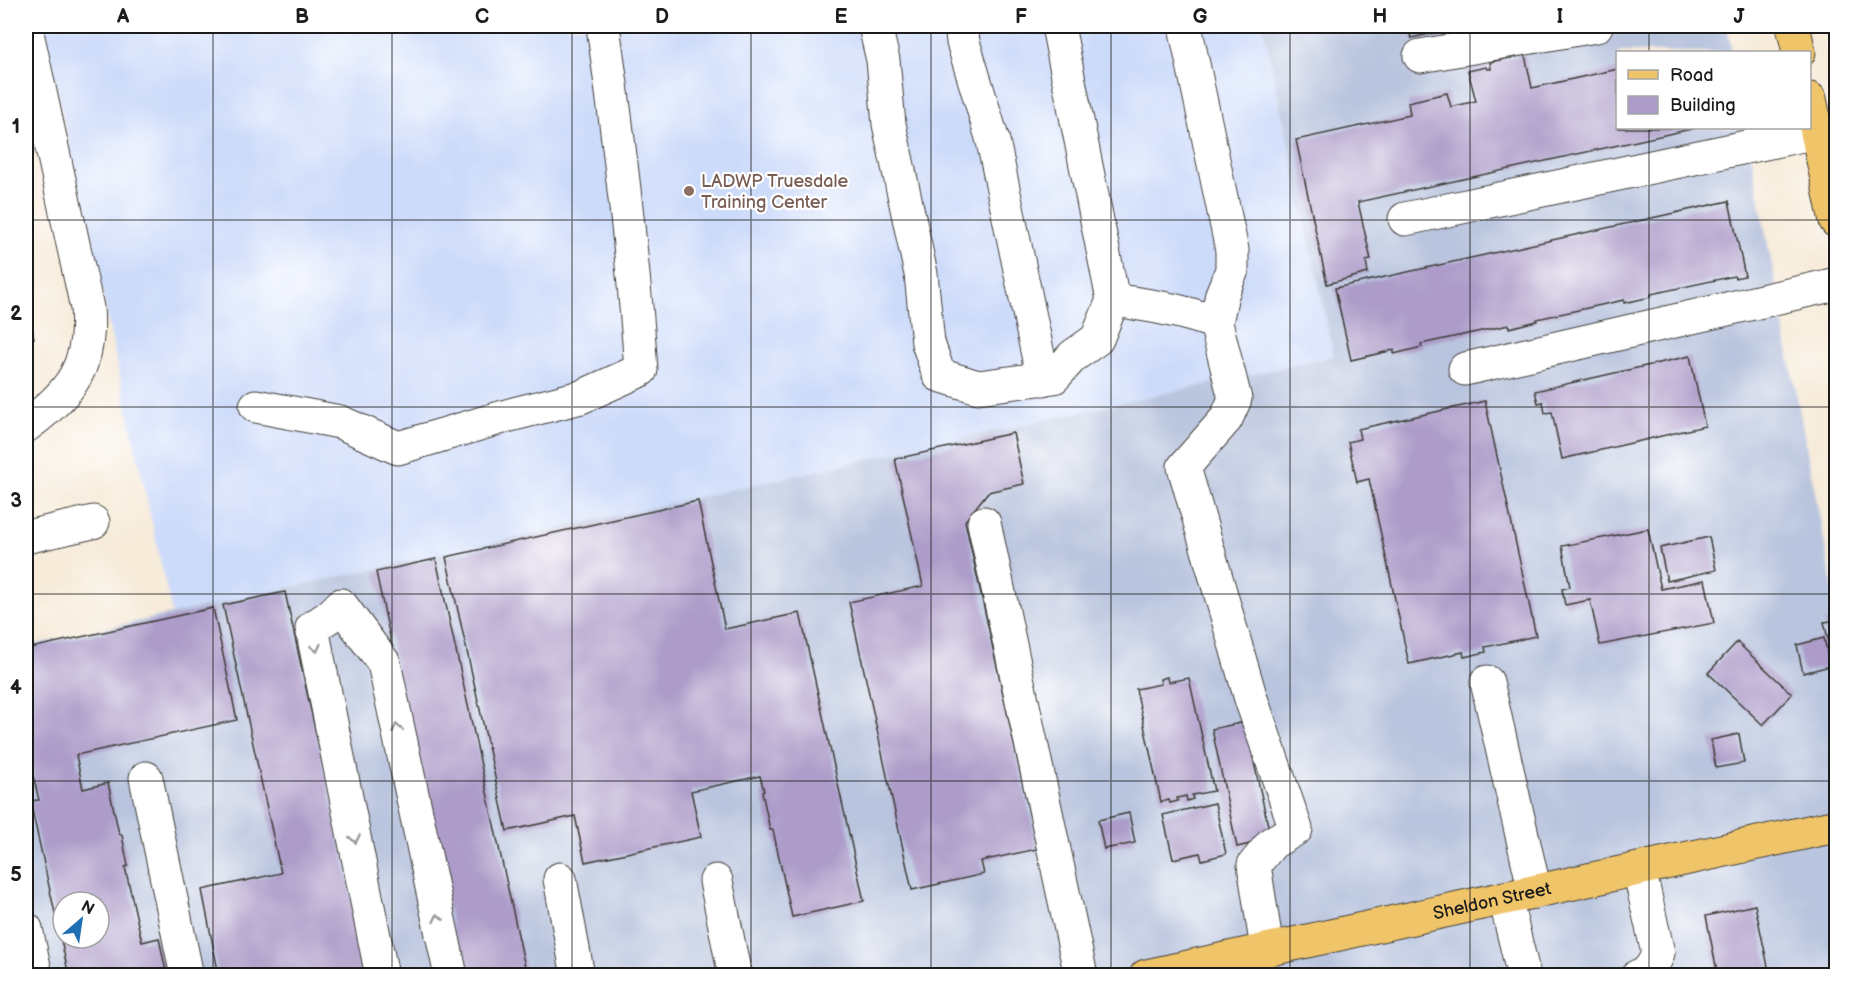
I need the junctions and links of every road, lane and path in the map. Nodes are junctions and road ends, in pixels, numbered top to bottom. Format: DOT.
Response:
graph roads {
  1 [pos="603,26"];
  2 [pos="875,26"];
  3 [pos="961,26"];
  4 [pos="1058,26"];
  5 [pos="1185,26"];
  6 [pos="1596,26"];
  7 [pos="1793,26"];
  8 [pos="26,28"];
  9 [pos="1799,51"];
  10 [pos="1420,56"];
  11 [pos="1811,105"];
  12 [pos="1825,144"];
  13 [pos="1405,219"];
  14 [pos="1836,221"];
  15 [pos="1836,285"];
  16 [pos="1113,300"];
  17 [pos="1216,323"];
  18 [pos="1465,369"];
  19 [pos="1043,379"];
  20 [pos="256,406"];
  21 [pos="26,426"];
  22 [pos="93,522"];
  23 [pos="984,523"];
  24 [pos="26,537"];
  25 [pos="1487,681"];
  26 [pos="146,778"];
  27 [pos="1836,826"];
  28 [pos="1639,869"];
  29 [pos="560,879"];
  30 [pos="716,880"];
  31 [pos="1520,895"];
  32 [pos="26,929"];
  33 [pos="1267,949"];
  34 [pos="36,975"];
  35 [pos="186,975"];
  36 [pos="382,975"];
  37 [pos="451,975"];
  38 [pos="578,975"];
  39 [pos="735,975"];
  40 [pos="1081,975"];
  41 [pos="1146,975"];
  42 [pos="1524,975"];
  43 [pos="1638,975"];
  1 -- 20 [label="lane"];
  2 -- 19 [label="lane"];
  3 -- 19 [label="lane"];
  4 -- 16 [label="lane"];
  5 -- 17 [label="lane"];
  6 -- 10 [label="lane"];
  7 -- 9 [label="main road"];
  8 -- 21 [label="lane"];
  11 -- 12 [label="main road"];
  12 -- 13 [label="lane"];
  12 -- 14 [label="main road"];
  15 -- 18 [label="lane"];
  16 -- 17 [label="lane"];
  16 -- 19 [label="lane"];
  17 -- 33 [label="lane"];
  22 -- 24 [label="lane"];
  23 -- 40 [label="lane"];
  25 -- 31 [label="lane"];
  26 -- 35 [label="lane"];
  27 -- 28 [label="main road, Sheldon Street"];
  28 -- 31 [label="main road, Sheldon Street"];
  28 -- 43 [label="lane"];
  29 -- 38 [label="lane"];
  30 -- 39 [label="lane"];
  31 -- 33 [label="main road, Sheldon Street"];
  31 -- 42 [label="lane"];
  32 -- 34 [label="lane"];
  33 -- 41 [label="main road, Sheldon Street"];
  37 -- 36 [label="lane, one-way"];
}
